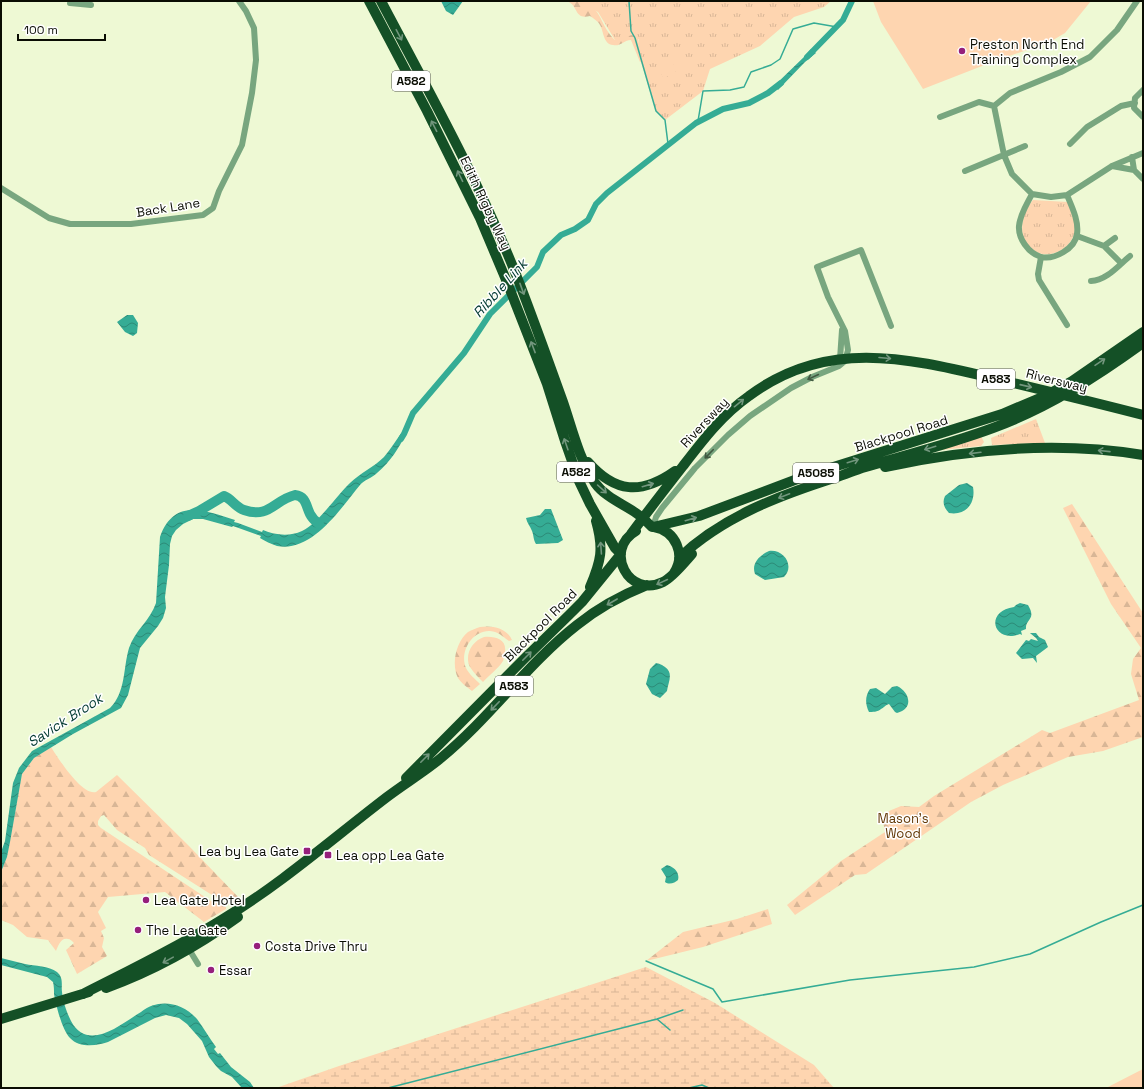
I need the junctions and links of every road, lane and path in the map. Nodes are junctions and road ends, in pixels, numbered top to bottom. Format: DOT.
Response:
graph roads {
  1 [pos="239,1"];
  2 [pos="369,1"];
  3 [pos="381,1"];
  4 [pos="1137,1"];
  5 [pos="80,2"];
  6 [pos="70,3"];
  7 [pos="91,5"];
  8 [pos="1143,90"];
  9 [pos="1135,103"];
  10 [pos="994,106"];
  11 [pos="940,117"];
  12 [pos="1143,117"];
  13 [pos="1070,144"];
  14 [pos="1025,146"];
  15 [pos="1143,153"];
  16 [pos="1004,155"];
  17 [pos="1132,157"];
  18 [pos="1112,166"];
  19 [pos="1134,170"];
  20 [pos="965,171"];
  21 [pos="1143,180"];
  22 [pos="1,188"];
  23 [pos="1032,194"];
  24 [pos="1067,195"];
  25 [pos="1077,236"];
  26 [pos="1114,238"];
  27 [pos="1104,246"];
  28 [pos="1130,256"];
  29 [pos="1041,257"];
  30 [pos="1120,263"];
  31 [pos="1091,281"];
  32 [pos="1067,325"];
  33 [pos="891,326"];
  34 [pos="1143,332"];
  35 [pos="1143,343"];
  36 [pos="843,359"];
  37 [pos="551,380"];
  38 [pos="1143,415"];
  39 [pos="580,452"];
  40 [pos="1143,455"];
  41 [pos="685,463"];
  42 [pos="860,468"];
  43 [pos="590,504"];
  44 [pos="659,512"];
  45 [pos="736,518"];
  46 [pos="643,519"];
  47 [pos="669,524"];
  48 [pos="652,527"];
  49 [pos="631,534"];
  50 [pos="621,554"];
  51 [pos="679,558"];
  52 [pos="674,573"];
  53 [pos="647,585"];
  54 [pos="586,598"];
  55 [pos="388,796"];
  56 [pos="186,945"];
  57 [pos="198,964"];
  58 [pos="1,1019"];
  1 -- 22 [label="street, Back Lane"];
  37 -- 2 [label="highway, Edith Rigby Way / A582, one-way"];
  3 -- 37 [label="highway, Edith Rigby Way / A582, one-way"];
  4 -- 10 [label="street"];
  5 -- 6 [label="street"];
  5 -- 7 [label="street"];
  8 -- 9 [label="street"];
  9 -- 12 [label="street"];
  9 -- 13 [label="street"];
  10 -- 11 [label="street"];
  10 -- 16 [label="street"];
  14 -- 16 [label="street"];
  15 -- 17 [label="street"];
  16 -- 20 [label="street"];
  16 -- 23 [label="street"];
  17 -- 18 [label="street"];
  17 -- 19 [label="street"];
  18 -- 19 [label="street"];
  18 -- 24 [label="street"];
  19 -- 21 [label="street"];
  23 -- 24 [label="street"];
  23 -- 29 [label="street"];
  24 -- 25 [label="street"];
  25 -- 27 [label="street"];
  25 -- 29 [label="street"];
  26 -- 27 [label="street"];
  27 -- 30 [label="street"];
  28 -- 30 [label="street"];
  29 -- 32 [label="street"];
  30 -- 31 [label="street"];
  33 -- 36 [label="street"];
  47 -- 34 [label="highway, Blackpool Road / A5085, one-way"];
  35 -- 42 [label="highway, Blackpool Road, one-way"];
  36 -- 38 [label="highway, Riversway / A583, one-way"];
  41 -- 36 [label="highway, Riversway / A583, one-way"];
  36 -- 44 [label="street, Riversway, one-way"];
  37 -- 39 [label="highway, Edith Rigby Way / A582"];
  43 -- 37 [label="highway, Edith Rigby Way / A582, one-way"];
  39 -- 41 [label="highway, one-way"];
  39 -- 46 [label="highway, Edith Rigby Way / A582, one-way"];
  40 -- 42 [label="highway, one-way"];
  41 -- 46 [label="highway, Riversway / A583"];
  42 -- 45 [label="highway, Blackpool Road, one-way"];
  43 -- 50 [label="highway, Edith Rigby Way / A582"];
  54 -- 43 [label="highway, one-way"];
  44 -- 47 [label="street"];
  44 -- 48 [label="street, Riversway"];
  45 -- 51 [label="highway, Blackpool Road"];
  45 -- 52 [label="highway"];
  46 -- 48 [label="highway, Edith Rigby Way / A582"];
  46 -- 49 [label="highway, Riversway / A583"];
  47 -- 48 [label="highway, Blackpool Road / A5085"];
  48 -- 49 [label="highway"];
  48 -- 51 [label="highway"];
  49 -- 50 [label="highway"];
  50 -- 53 [label="highway"];
  50 -- 54 [label="highway, Blackpool Road / A583"];
  51 -- 52 [label="highway"];
  52 -- 53 [label="highway, one-way"];
  53 -- 55 [label="highway, Blackpool Road / A583, one-way"];
  55 -- 54 [label="highway, Blackpool Road / A583, one-way"];
  55 -- 56 [label="highway, Blackpool Road / A583"];
  56 -- 57 [label="street"];
  56 -- 58 [label="highway, Blackpool Road / A583"];
}
